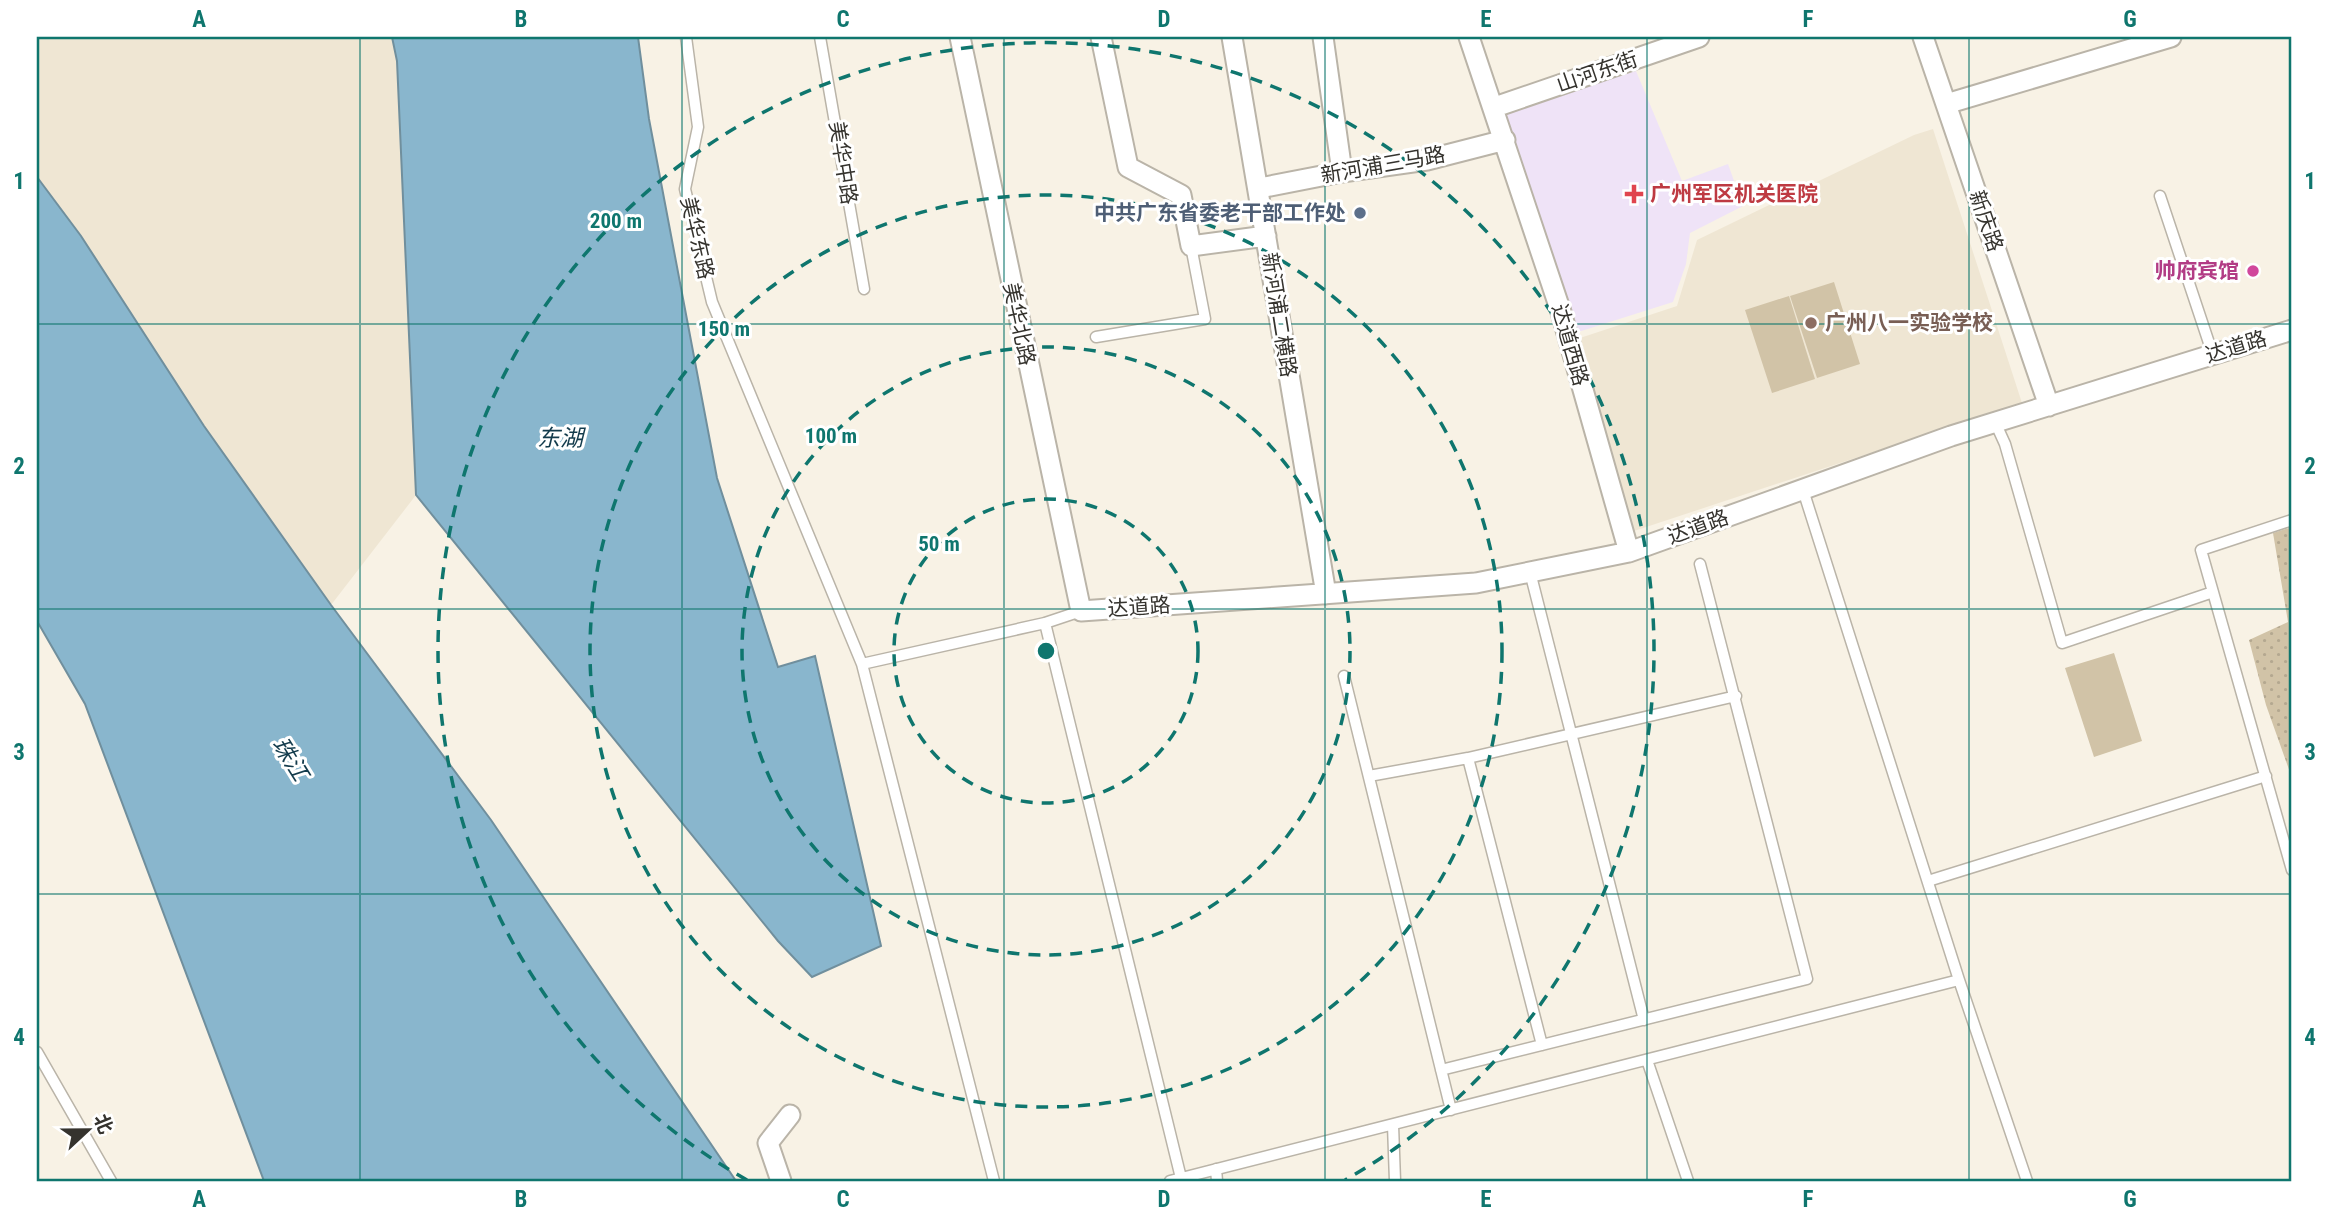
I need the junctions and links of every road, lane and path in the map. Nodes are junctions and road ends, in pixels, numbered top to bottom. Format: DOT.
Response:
graph roads {
  1 [pos="686,37"];
  2 [pos="820,37"];
  3 [pos="960,37"];
  4 [pos="1101,37"];
  5 [pos="1232,37"];
  6 [pos="1323,37"];
  7 [pos="1469,37"];
  8 [pos="1699,37"];
  9 [pos="1923,37"];
  10 [pos="2171,37"];
  11 [pos="1946,104"];
  12 [pos="1495,107"];
  13 [pos="1505,139"];
  14 [pos="1342,172"];
  15 [pos="1260,188"];
  16 [pos="2160,196"];
  17 [pos="1266,236"];
  18 [pos="1191,246"];
  19 [pos="864,289"];
  20 [pos="2292,330"];
  21 [pos="1097,337"];
  22 [pos="2213,355"];
  23 [pos="2049,405"];
  24 [pos="1995,422"];
  25 [pos="1803,489"];
  26 [pos="2292,520"];
  27 [pos="1629,552"];
  28 [pos="1700,564"];
  29 [pos="1530,572"];
  30 [pos="2213,593"];
  31 [pos="1326,594"];
  32 [pos="1080,611"];
  33 [pos="1045,623"];
  34 [pos="862,664"];
  35 [pos="1344,676"];
  36 [pos="1736,696"];
  37 [pos="1571,734"];
  38 [pos="1468,758"];
  39 [pos="1369,776"];
  40 [pos="2266,776"];
  41 [pos="2292,870"];
  42 [pos="1928,881"];
  43 [pos="1959,980"];
  44 [pos="1644,1020"];
  45 [pos="1542,1045"];
  46 [pos="37,1052"];
  47 [pos="1647,1060"];
  48 [pos="1441,1070"];
  49 [pos="1451,1110"];
  50 [pos="790,1115"];
  51 [pos="1393,1125"];
  52 [pos="1216,1168"];
  53 [pos="1181,1178"];
  54 [pos="111,1181"];
  55 [pos="781,1181"];
  56 [pos="993,1181"];
  57 [pos="1170,1181"];
  58 [pos="1217,1181"];
  59 [pos="1395,1181"];
  60 [pos="1688,1181"];
  61 [pos="2026,1181"];
  1 -- 34 [label="lane, 美华东路"];
  2 -- 19 [label="lane, 美华中路"];
  3 -- 32 [label="street, 美华北路"];
  4 -- 18 [label="street"];
  5 -- 15 [label="street, 新河浦二横路"];
  6 -- 14 [label="street"];
  7 -- 12 [label="street, 达道西路"];
  8 -- 12 [label="street, 山河东街"];
  9 -- 11 [label="street, 新庆路"];
  10 -- 11 [label="street"];
  11 -- 23 [label="street, 新庆路"];
  12 -- 13 [label="street, 达道西路"];
  13 -- 14 [label="street, 新河浦三马路"];
  13 -- 27 [label="street, 达道西路"];
  14 -- 15 [label="street, 新河浦三马路"];
  15 -- 17 [label="street, 新河浦二横路"];
  16 -- 22 [label="lane"];
  17 -- 18 [label="street"];
  17 -- 31 [label="street, 新河浦二横路"];
  18 -- 21 [label="lane"];
  20 -- 22 [label="street, 达道路"];
  22 -- 23 [label="street, 达道路"];
  23 -- 24 [label="street, 达道路"];
  24 -- 25 [label="street, 达道路"];
  24 -- 30 [label="lane"];
  25 -- 27 [label="street, 达道路"];
  25 -- 42 [label="lane"];
  26 -- 30 [label="lane"];
  27 -- 29 [label="street, 达道路"];
  28 -- 36 [label="lane"];
  29 -- 31 [label="street, 达道路"];
  29 -- 37 [label="lane"];
  30 -- 40 [label="lane"];
  31 -- 32 [label="street, 达道路"];
  32 -- 33 [label="lane"];
  33 -- 34 [label="lane"];
  33 -- 53 [label="lane"];
  34 -- 56 [label="lane, 美华东路"];
  35 -- 39 [label="lane"];
  36 -- 37 [label="lane"];
  36 -- 44 [label="lane"];
  37 -- 38 [label="lane"];
  37 -- 44 [label="lane"];
  38 -- 39 [label="lane"];
  38 -- 45 [label="lane"];
  39 -- 48 [label="lane"];
  40 -- 41 [label="lane"];
  40 -- 42 [label="lane"];
  42 -- 43 [label="lane"];
  43 -- 47 [label="lane"];
  43 -- 61 [label="lane"];
  44 -- 45 [label="lane"];
  45 -- 48 [label="lane"];
  46 -- 54 [label="lane"];
  47 -- 49 [label="lane"];
  47 -- 60 [label="lane"];
  48 -- 49 [label="lane"];
  49 -- 51 [label="lane"];
  50 -- 55 [label="street"];
  51 -- 52 [label="lane"];
  51 -- 59 [label="lane"];
  52 -- 53 [label="lane"];
  52 -- 58 [label="lane"];
  53 -- 57 [label="lane"];
}
